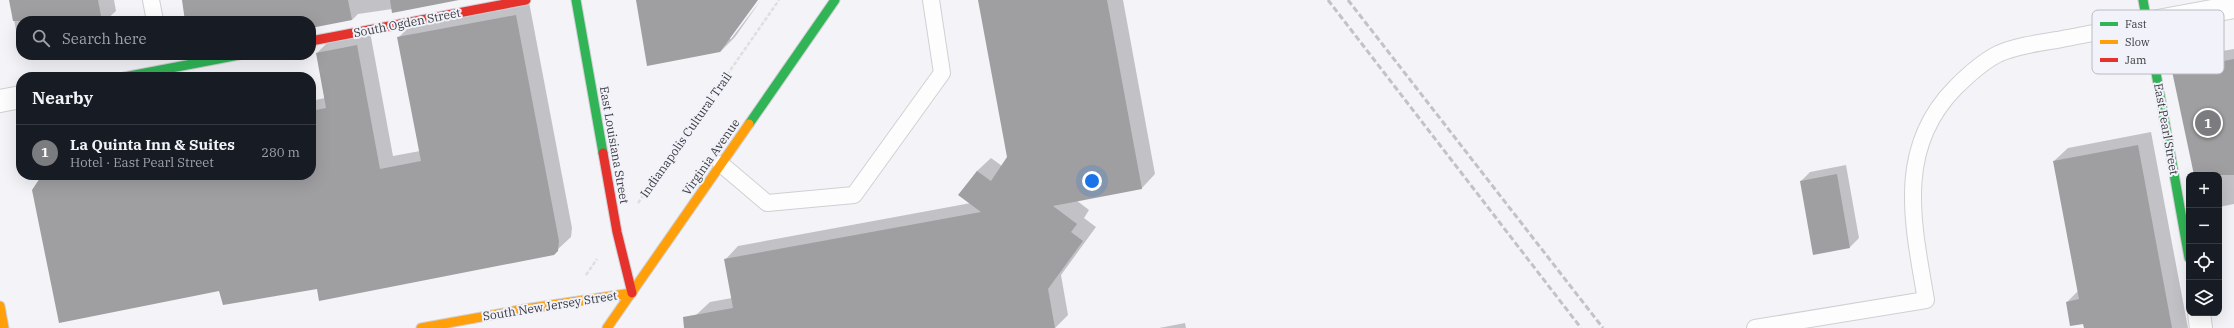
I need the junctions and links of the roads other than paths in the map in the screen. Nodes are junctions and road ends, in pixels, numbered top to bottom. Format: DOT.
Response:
graph roads {
  1 [pos="151,0"];
  2 [pos="526,0"];
  3 [pos="576,0"];
  4 [pos="836,0"];
  5 [pos="931,0"];
  6 [pos="2143,0"];
  7 [pos="2234,7"];
  8 [pos="2145,10"];
  9 [pos="2218,10"];
  10 [pos="154,16"];
  11 [pos="2092,33"];
  12 [pos="316,40"];
  13 [pos="184,60"];
  14 [pos="162,62"];
  15 [pos="137,72"];
  16 [pos="2156,74"];
  17 [pos="16,98"];
  18 [pos="0,101"];
  19 [pos="722,164"];
  20 [pos="2186,244"];
  21 [pos="632,293"];
  22 [pos="0,306"];
  23 [pos="2199,316"];
  24 [pos="4,328"];
  25 [pos="421,328"];
  26 [pos="607,328"];
  27 [pos="1755,328"];
  28 [pos="2201,328"];
  1 -- 10 [label="lane"];
  2 -- 12 [label="street, South Ogden Street"];
  3 -- 21 [label="street, East Louisiana Street"];
  4 -- 19 [label="street, Virginia Avenue"];
  5 -- 19 [label="lane"];
  6 -- 8 [label="street, East Pearl Street"];
  7 -- 9 [label="street"];
  11 -- 27 [label="lane"];
  13 -- 14 [label="street"];
  14 -- 15 [label="street"];
  16 -- 20 [label="street, East Pearl Street"];
  17 -- 18 [label="street"];
  19 -- 21 [label="street, Virginia Avenue"];
  21 -- 25 [label="street, South New Jersey Street"];
  21 -- 26 [label="street, Virginia Avenue"];
  22 -- 24 [label="street"];
  23 -- 28 [label="street"];
}
